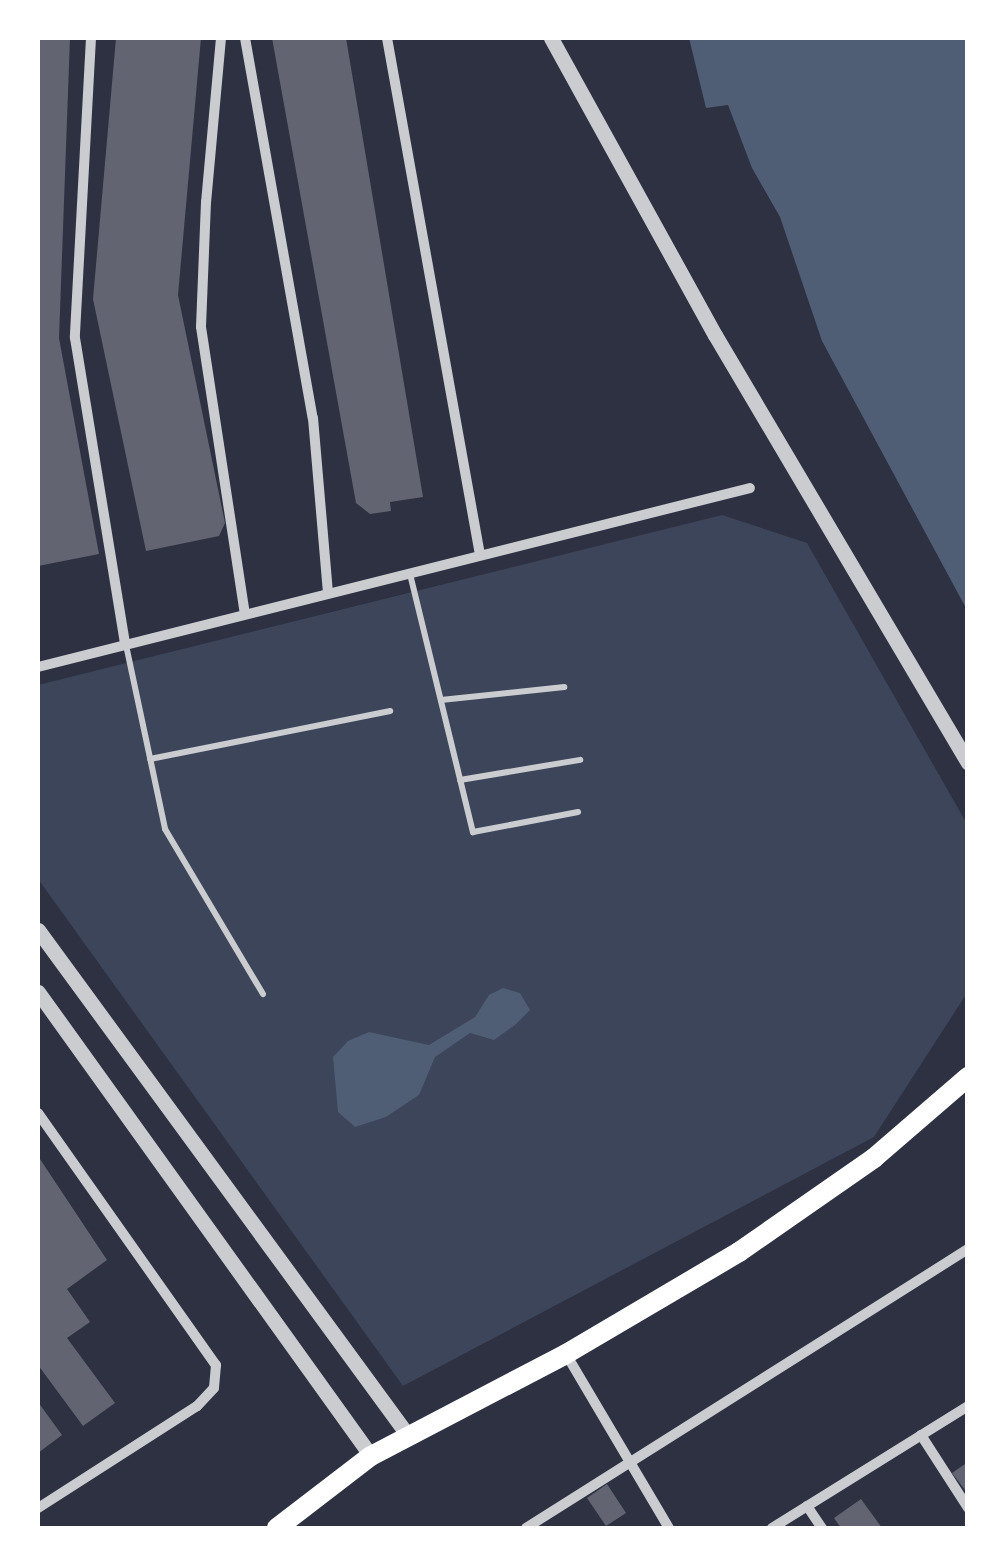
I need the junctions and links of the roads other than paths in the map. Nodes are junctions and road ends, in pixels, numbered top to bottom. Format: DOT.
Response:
graph roads {
  1 [pos="91,38"];
  2 [pos="221,38"];
  3 [pos="245,38"];
  4 [pos="387,38"];
  5 [pos="551,38"];
  6 [pos="750,488"];
  7 [pos="480,555"];
  8 [pos="410,573"];
  9 [pos="328,593"];
  10 [pos="245,613"];
  11 [pos="125,644"];
  12 [pos="38,666"];
  13 [pos="564,687"];
  14 [pos="441,700"];
  15 [pos="390,712"];
  16 [pos="150,759"];
  17 [pos="580,760"];
  18 [pos="968,763"];
  19 [pos="460,780"];
  20 [pos="578,812"];
  21 [pos="38,930"];
  22 [pos="38,992"];
  23 [pos="263,994"];
  24 [pos="968,1077"];
  25 [pos="38,1113"];
  26 [pos="968,1249"];
  27 [pos="566,1354"];
  28 [pos="968,1406"];
  29 [pos="921,1435"];
  30 [pos="409,1436"];
  31 [pos="371,1456"];
  32 [pos="628,1463"];
  33 [pos="807,1506"];
  34 [pos="38,1508"];
  35 [pos="968,1508"];
  36 [pos="277,1528"];
  37 [pos="526,1528"];
  38 [pos="669,1528"];
  39 [pos="772,1528"];
  40 [pos="822,1528"];
  1 -- 11 [label="street"];
  2 -- 10 [label="street"];
  3 -- 9 [label="street"];
  4 -- 7 [label="street"];
  5 -- 18 [label="street"];
  6 -- 7 [label="street"];
  7 -- 8 [label="street"];
  8 -- 9 [label="street"];
  8 -- 14 [label="lane"];
  9 -- 10 [label="street"];
  10 -- 11 [label="street"];
  11 -- 12 [label="street"];
  11 -- 16 [label="lane"];
  13 -- 14 [label="lane"];
  14 -- 19 [label="lane"];
  15 -- 16 [label="lane"];
  16 -- 23 [label="lane"];
  17 -- 19 [label="lane"];
  19 -- 20 [label="lane"];
  21 -- 30 [label="street"];
  22 -- 31 [label="street"];
  24 -- 27 [label="main road"];
  25 -- 34 [label="street"];
  26 -- 32 [label="street"];
  27 -- 30 [label="main road"];
  27 -- 32 [label="street"];
  28 -- 29 [label="street"];
  29 -- 33 [label="street"];
  29 -- 35 [label="street"];
  30 -- 31 [label="main road"];
  31 -- 36 [label="main road"];
  32 -- 37 [label="street"];
  32 -- 38 [label="street"];
  33 -- 39 [label="street"];
  33 -- 40 [label="street"];
}
